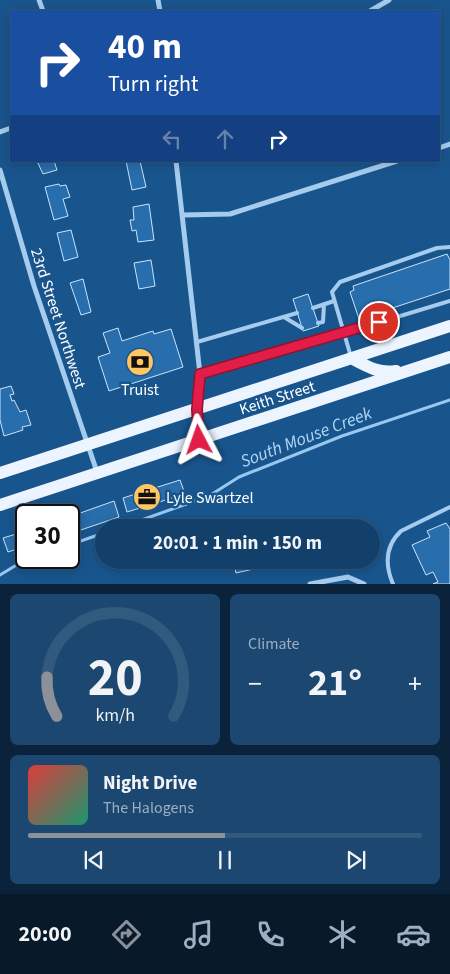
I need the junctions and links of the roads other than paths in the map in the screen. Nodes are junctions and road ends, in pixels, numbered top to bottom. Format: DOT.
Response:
graph roads {
  1 [pos="389,0"];
  2 [pos="372,10"];
  3 [pos="176,162"];
  4 [pos="394,162"];
  5 [pos="0,170"];
  6 [pos="183,215"];
  7 [pos="450,246"];
  8 [pos="334,301"];
  9 [pos="450,301"];
  10 [pos="324,304"];
  11 [pos="313,308"];
  12 [pos="297,313"];
  13 [pos="284,317"];
  14 [pos="318,323"];
  15 [pos="450,326"];
  16 [pos="302,328"];
  17 [pos="344,333"];
  18 [pos="197,342"];
  19 [pos="450,357"];
  20 [pos="351,358"];
  21 [pos="419,367"];
  22 [pos="200,374"];
  23 [pos="197,409"];
  24 [pos="199,440"];
  25 [pos="88,445"];
  26 [pos="0,473"];
  27 [pos="98,473"];
  28 [pos="0,505"];
  29 [pos="450,506"];
  30 [pos="310,584"];
  31 [pos="364,584"];
  32 [pos="393,584"];
  1 -- 2 [label="street"];
  3 -- 6 [label="street"];
  4 -- 6 [label="street"];
  5 -- 25 [label="street, 23rd Street Northwest"];
  6 -- 18 [label="street"];
  7 -- 8 [label="lane"];
  8 -- 10 [label="lane"];
  8 -- 17 [label="lane"];
  9 -- 17 [label="lane"];
  10 -- 11 [label="lane"];
  10 -- 14 [label="lane"];
  12 -- 13 [label="lane"];
  13 -- 16 [label="lane"];
  13 -- 18 [label="lane"];
  15 -- 20 [label="main road, Keith Street"];
  17 -- 20 [label="lane"];
  17 -- 22 [label="lane"];
  18 -- 22 [label="street"];
  19 -- 21 [label="main road, Keith Street"];
  20 -- 21 [label="main road"];
  20 -- 23 [label="main road, Keith Street"];
  21 -- 24 [label="main road, Keith Street"];
  22 -- 23 [label="street"];
  23 -- 24 [label="street"];
  23 -- 25 [label="main road, Keith Street"];
  24 -- 27 [label="main road, Keith Street"];
  25 -- 26 [label="main road, Keith Street"];
  25 -- 27 [label="street, 23rd Street Northwest"];
  27 -- 28 [label="main road, Keith Street"];
  29 -- 32 [label="lane"];
  30 -- 31 [label="street"];
}
